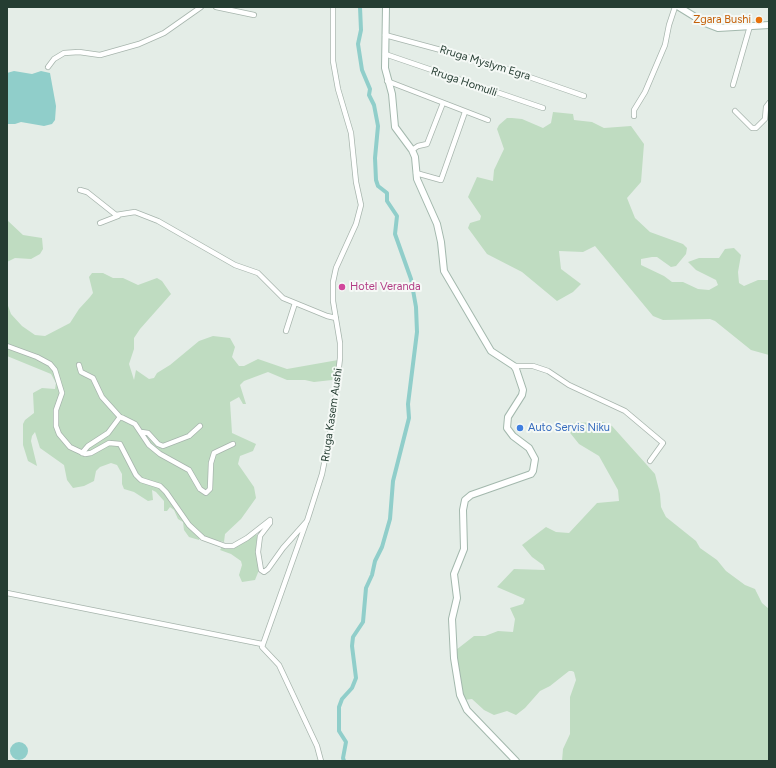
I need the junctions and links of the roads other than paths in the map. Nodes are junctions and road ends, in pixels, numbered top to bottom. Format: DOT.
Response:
graph roads {
  1 [pos="201,7"];
  2 [pos="216,7"];
  3 [pos="333,7"];
  4 [pos="386,7"];
  5 [pos="675,7"];
  6 [pos="679,7"];
  7 [pos="254,15"];
  8 [pos="769,25"];
  9 [pos="750,26"];
  10 [pos="385,35"];
  11 [pos="385,54"];
  12 [pos="48,67"];
  13 [pos="387,81"];
  14 [pos="733,85"];
  15 [pos="584,96"];
  16 [pos="443,103"];
  17 [pos="769,103"];
  18 [pos="543,108"];
  19 [pos="735,111"];
  20 [pos="465,112"];
  21 [pos="634,116"];
  22 [pos="488,120"];
  23 [pos="412,150"];
  24 [pos="416,173"];
  25 [pos="80,190"];
  26 [pos="119,216"];
  27 [pos="100,223"];
  28 [pos="295,303"];
  29 [pos="336,318"];
  30 [pos="286,330"];
  31 [pos="7,346"];
  32 [pos="79,365"];
  33 [pos="514,366"];
  34 [pos="120,417"];
  35 [pos="200,426"];
  36 [pos="141,432"];
  37 [pos="232,444"];
  38 [pos="82,453"];
  39 [pos="650,461"];
  40 [pos="307,521"];
  41 [pos="7,593"];
  42 [pos="262,644"];
  43 [pos="321,761"];
  44 [pos="516,761"];
  1 -- 12 [label="street"];
  2 -- 7 [label="street"];
  3 -- 29 [label="street, Rruga Kasem Aushi"];
  4 -- 10 [label="street"];
  5 -- 21 [label="street"];
  6 -- 9 [label="street"];
  8 -- 9 [label="street"];
  9 -- 14 [label="street"];
  10 -- 11 [label="street"];
  10 -- 15 [label="street, Rruga Myslym Egra"];
  11 -- 13 [label="street"];
  11 -- 18 [label="street, Rruga Homulli"];
  13 -- 16 [label="street"];
  13 -- 23 [label="street"];
  16 -- 20 [label="street"];
  16 -- 23 [label="street"];
  17 -- 19 [label="street"];
  20 -- 22 [label="street"];
  20 -- 24 [label="street"];
  23 -- 24 [label="street"];
  24 -- 33 [label="street"];
  25 -- 26 [label="street"];
  26 -- 27 [label="street"];
  26 -- 28 [label="street"];
  28 -- 29 [label="street"];
  28 -- 30 [label="street"];
  29 -- 40 [label="street, Rruga Kasem Aushi"];
  31 -- 38 [label="street"];
  32 -- 34 [label="street"];
  33 -- 39 [label="street"];
  33 -- 44 [label="street"];
  34 -- 36 [label="street"];
  34 -- 38 [label="street"];
  35 -- 36 [label="street"];
  36 -- 37 [label="street"];
  38 -- 40 [label="street, Rruga Kasem Aushi"];
  40 -- 42 [label="street"];
  41 -- 42 [label="street"];
  42 -- 43 [label="street"];
}
